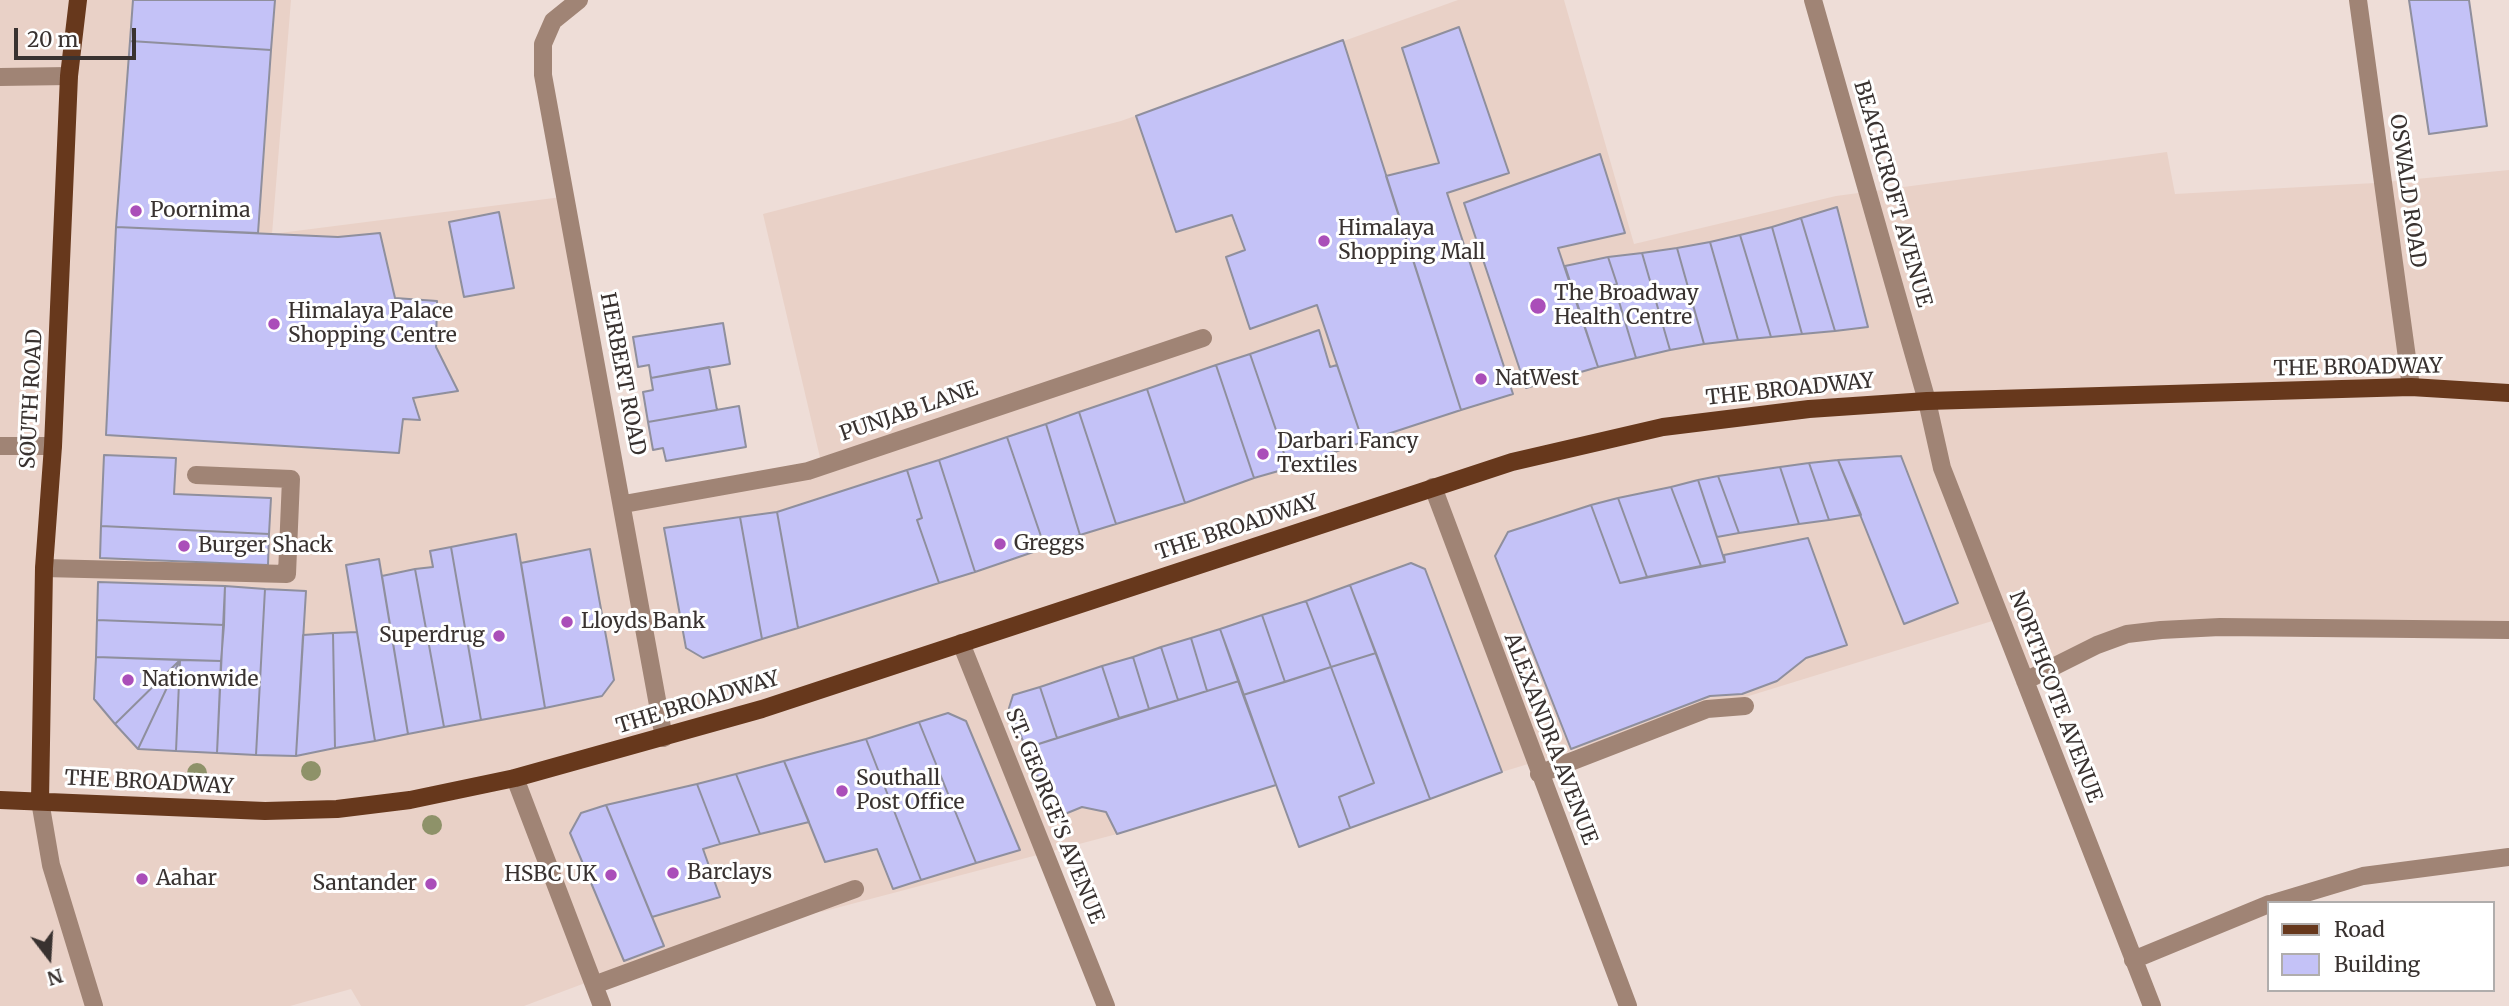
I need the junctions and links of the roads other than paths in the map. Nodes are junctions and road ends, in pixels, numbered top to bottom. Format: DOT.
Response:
graph roads {
  1 [pos="78,0"];
  2 [pos="579,0"];
  3 [pos="1813,0"];
  4 [pos="2358,0"];
  5 [pos="69,76"];
  6 [pos="0,77"];
  7 [pos="1203,338"];
  8 [pos="2411,387"];
  9 [pos="2509,393"];
  10 [pos="1927,401"];
  11 [pos="0,446"];
  12 [pos="53,446"];
  13 [pos="196,475"];
  14 [pos="1433,487"];
  15 [pos="624,504"];
  16 [pos="44,568"];
  17 [pos="2509,630"];
  18 [pos="961,643"];
  19 [pos="2025,681"];
  20 [pos="1745,706"];
  21 [pos="664,737"];
  22 [pos="1539,774"];
  23 [pos="515,778"];
  24 [pos="0,800"];
  25 [pos="40,801"];
  26 [pos="2509,857"];
  27 [pos="855,889"];
  28 [pos="2277,901"];
  29 [pos="2268,904"];
  30 [pos="2133,960"];
  31 [pos="594,985"];
  32 [pos="94,1006"];
  33 [pos="602,1006"];
  34 [pos="1106,1006"];
  35 [pos="1628,1006"];
  36 [pos="2152,1006"];
  1 -- 5 [label="main road, SOUTH ROAD"];
  2 -- 15 [label="street, HERBERT ROAD"];
  3 -- 10 [label="street, BEACHCROFT AVENUE"];
  4 -- 8 [label="street, OSWALD ROAD"];
  5 -- 6 [label="street"];
  5 -- 12 [label="main road, SOUTH ROAD"];
  7 -- 15 [label="street, PUNJAB LANE"];
  8 -- 9 [label="main road, THE BROADWAY"];
  8 -- 10 [label="main road, THE BROADWAY"];
  10 -- 14 [label="main road, THE BROADWAY"];
  10 -- 19 [label="street, NORTHCOTE AVENUE"];
  11 -- 12 [label="street"];
  12 -- 16 [label="main road, SOUTH ROAD"];
  13 -- 16 [label="street"];
  14 -- 18 [label="main road, THE BROADWAY"];
  14 -- 22 [label="street, ALEXANDRA AVENUE"];
  15 -- 21 [label="street, HERBERT ROAD"];
  16 -- 25 [label="main road, SOUTH ROAD"];
  17 -- 19 [label="street"];
  18 -- 21 [label="main road, THE BROADWAY"];
  18 -- 34 [label="street, ST. GEORGE'S AVENUE"];
  19 -- 30 [label="street, NORTHCOTE AVENUE"];
  20 -- 22 [label="street"];
  21 -- 23 [label="main road, THE BROADWAY"];
  22 -- 35 [label="street, ALEXANDRA AVENUE"];
  23 -- 25 [label="main road, THE BROADWAY"];
  23 -- 31 [label="street"];
  24 -- 25 [label="main road, THE BROADWAY"];
  25 -- 32 [label="street"];
  26 -- 28 [label="street"];
  27 -- 31 [label="street"];
  29 -- 30 [label="street"];
  30 -- 36 [label="street, NORTHCOTE AVENUE"];
  31 -- 33 [label="street"];
}
